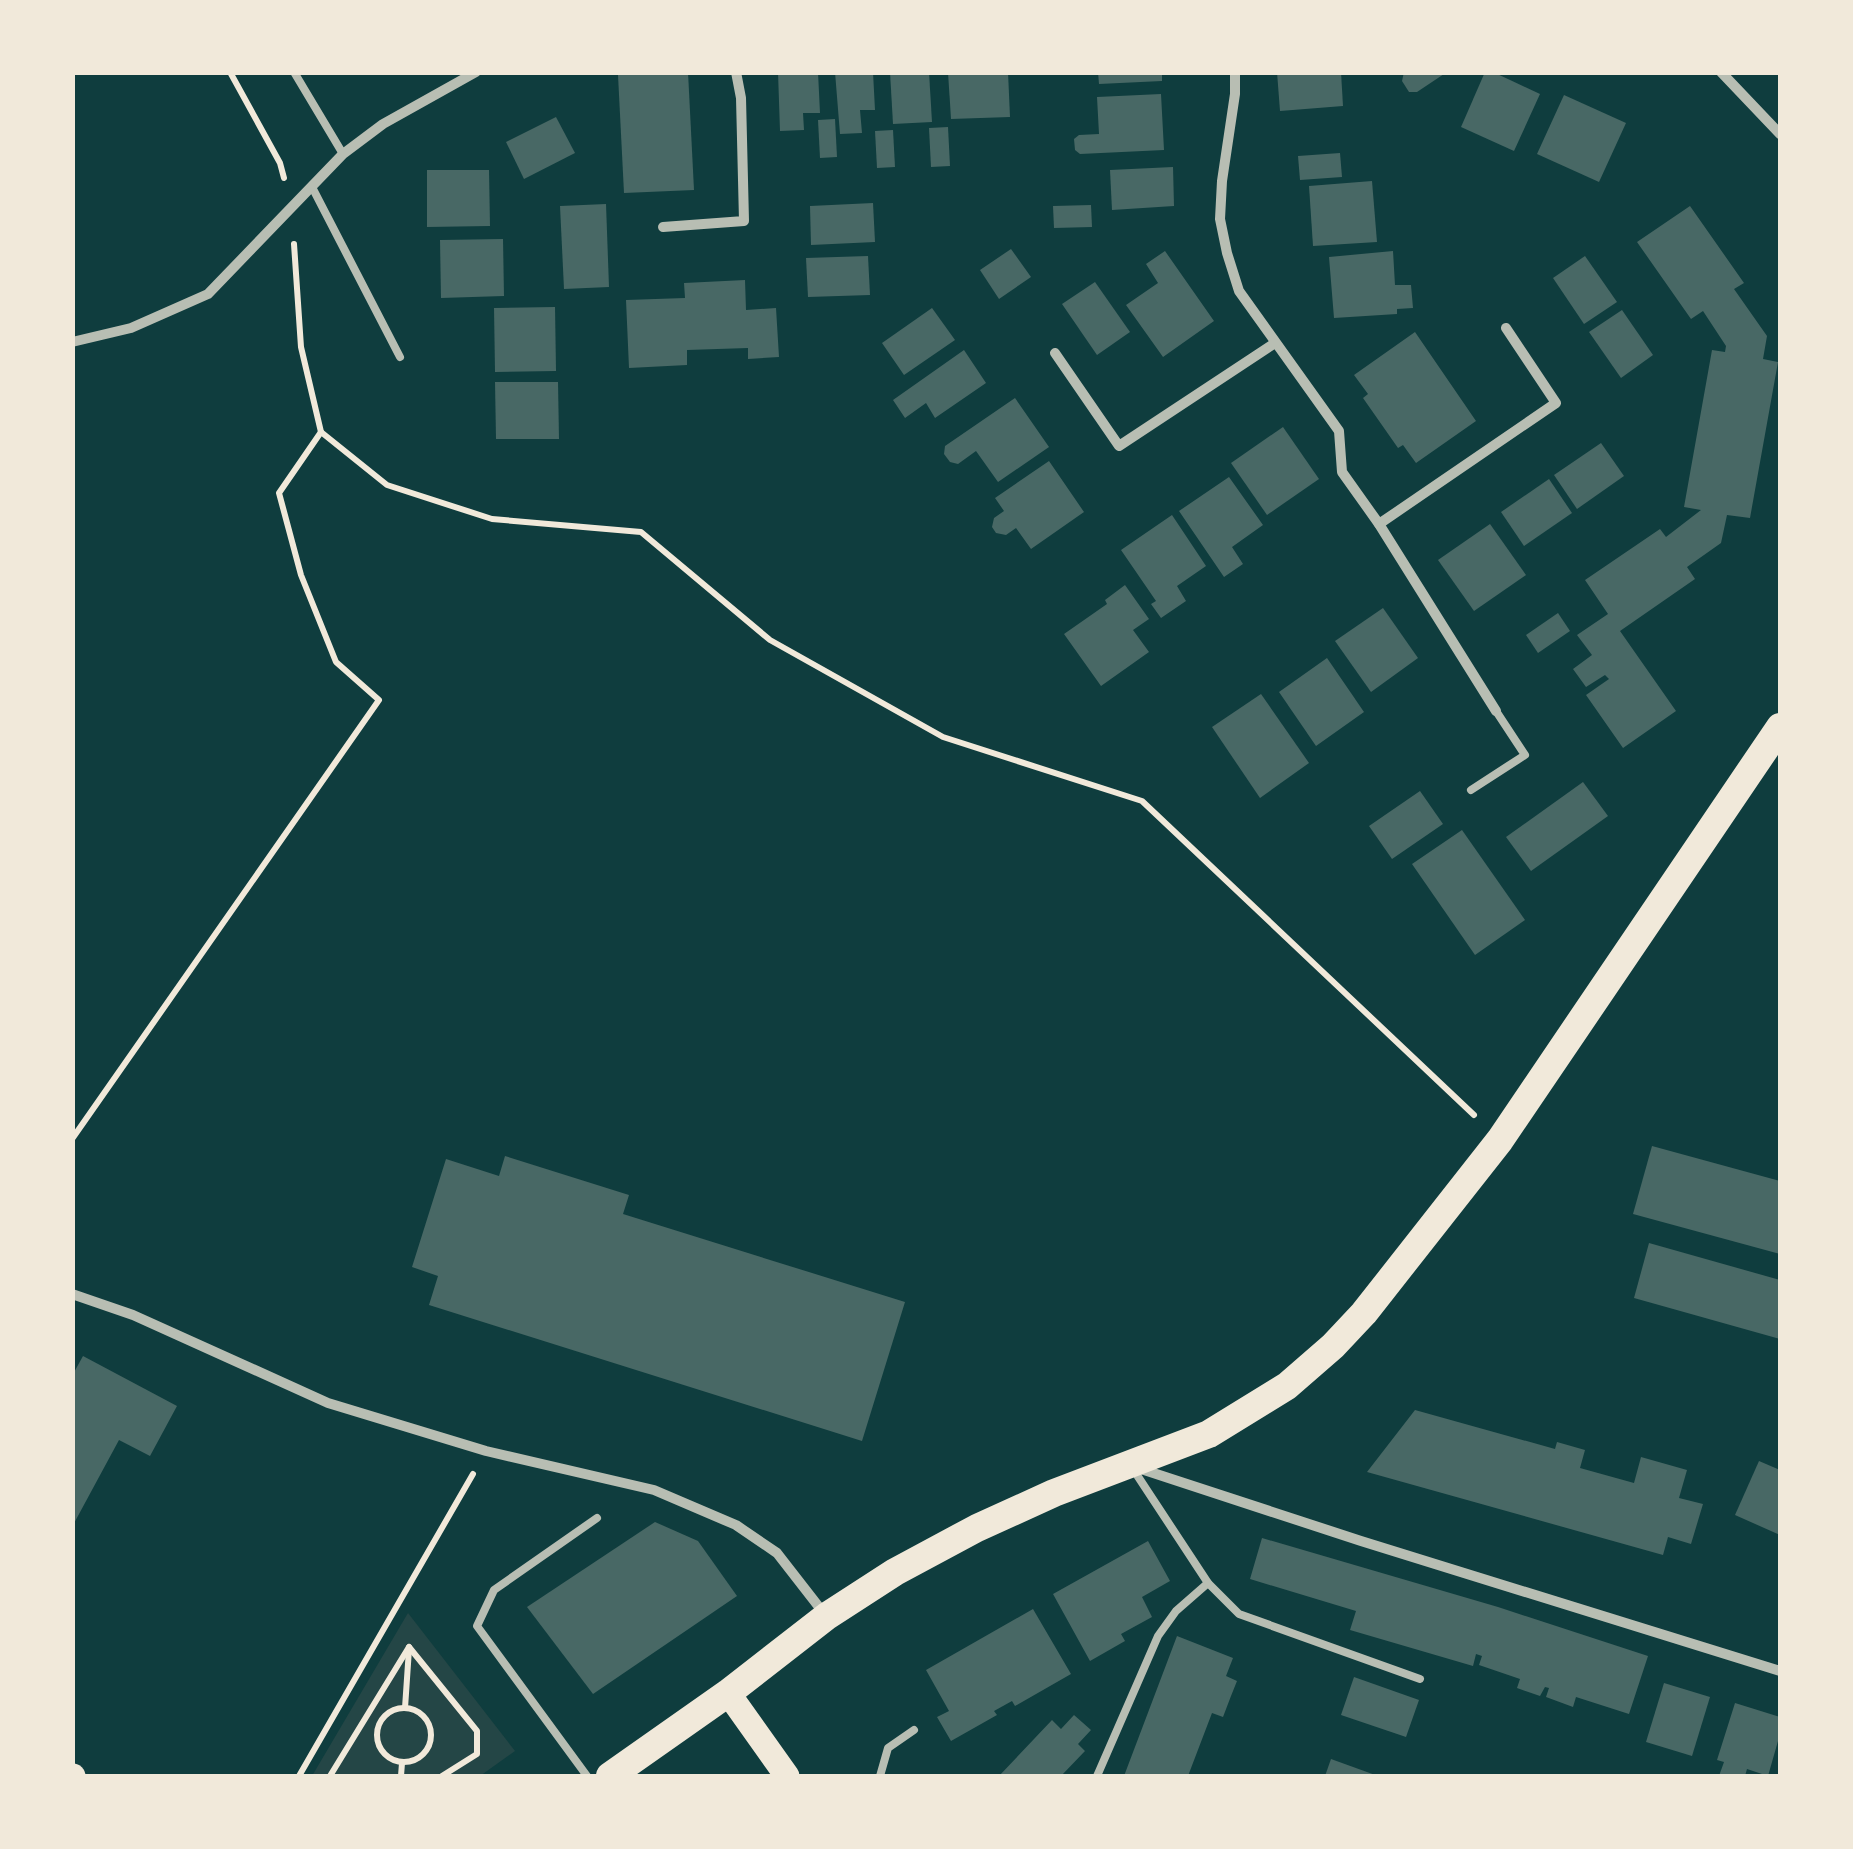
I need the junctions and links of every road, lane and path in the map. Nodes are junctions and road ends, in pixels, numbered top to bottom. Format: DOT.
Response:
graph roads {
  1 [pos="230,72"];
  2 [pos="294,72"];
  3 [pos="476,72"];
  4 [pos="736,72"];
  5 [pos="1235,72"];
  6 [pos="1724,73"];
  7 [pos="1780,134"];
  8 [pos="343,154"];
  9 [pos="312,187"];
  10 [pos="292,208"];
  11 [pos="663,227"];
  12 [pos="1506,328"];
  13 [pos="72,342"];
  14 [pos="1275,342"];
  15 [pos="1055,354"];
  16 [pos="400,356"];
  17 [pos="321,432"];
  18 [pos="1379,524"];
  19 [pos="1496,711"];
  20 [pos="1780,727"];
  21 [pos="1471,790"];
  22 [pos="72,1140"];
  23 [pos="1500,1140"];
  24 [pos="72,1294"];
  25 [pos="486,1451"];
  26 [pos="1131,1465"];
  27 [pos="597,1518"];
  28 [pos="1208,1582"];
  29 [pos="826,1616"];
  30 [pos="409,1647"];
  31 [pos="1780,1671"];
  32 [pos="1420,1680"];
  33 [pos="728,1693"];
  34 [pos="405,1708"];
  35 [pos="914,1730"];
  36 [pos="402,1763"];
  37 [pos="299,1776"];
  38 [pos="330,1776"];
  39 [pos="401,1776"];
  40 [pos="442,1776"];
  41 [pos="587,1776"];
  42 [pos="610,1776"];
  43 [pos="787,1776"];
  44 [pos="880,1776"];
  45 [pos="1097,1776"];
  1 -- 10 [label="path"];
  2 -- 8 [label="lane"];
  3 -- 8 [label="street"];
  4 -- 11 [label="street"];
  5 -- 14 [label="street"];
  6 -- 7 [label="street"];
  8 -- 9 [label="street"];
  9 -- 10 [label="street"];
  9 -- 16 [label="lane"];
  10 -- 13 [label="street"];
  10 -- 17 [label="path"];
  12 -- 18 [label="street"];
  14 -- 15 [label="street"];
  14 -- 18 [label="street"];
  17 -- 22 [label="path"];
  17 -- 23 [label="path"];
  18 -- 19 [label="street"];
  19 -- 21 [label="lane"];
  20 -- 23 [label="highway"];
  23 -- 26 [label="highway"];
  24 -- 25 [label="street"];
  25 -- 29 [label="street"];
  25 -- 37 [label="path"];
  26 -- 28 [label="lane"];
  26 -- 29 [label="highway"];
  26 -- 31 [label="street"];
  27 -- 41 [label="lane"];
  28 -- 32 [label="lane"];
  28 -- 45 [label="lane"];
  29 -- 33 [label="highway"];
  30 -- 34 [label="path"];
  30 -- 38 [label="path"];
  30 -- 40 [label="path"];
  33 -- 42 [label="highway"];
  33 -- 43 [label="main road"];
  34 -- 36 [label="path"];
  34 -- 36 [label="path"];
  35 -- 44 [label="lane"];
  36 -- 39 [label="path"];
}
